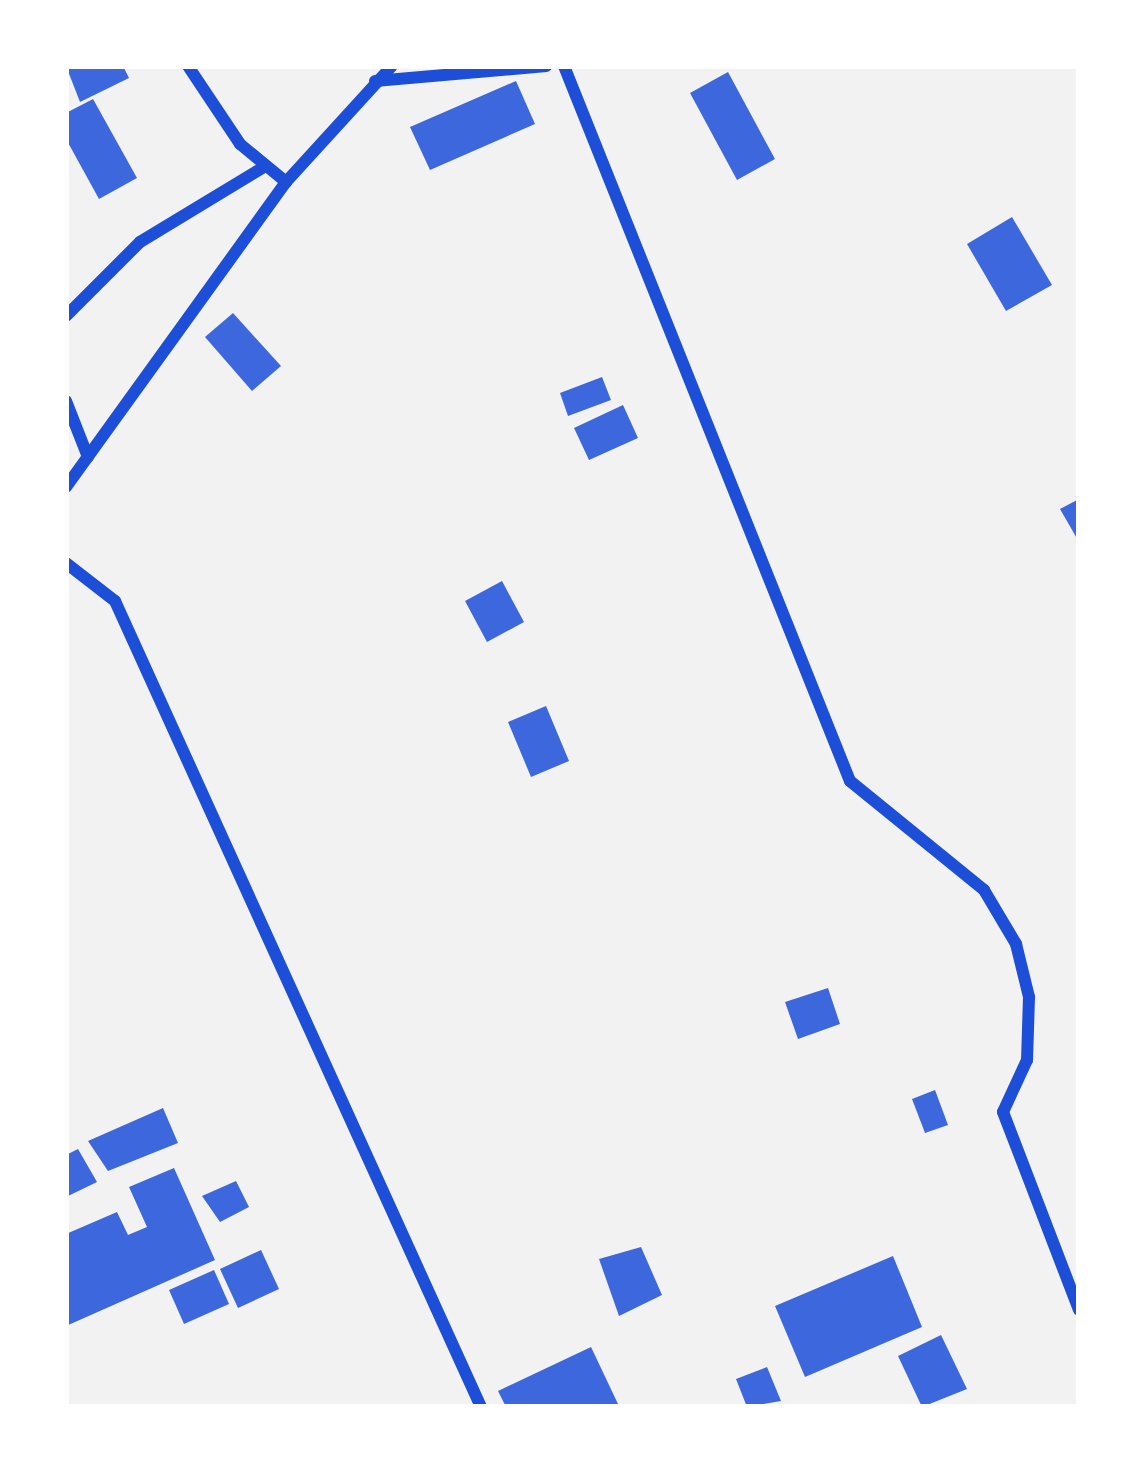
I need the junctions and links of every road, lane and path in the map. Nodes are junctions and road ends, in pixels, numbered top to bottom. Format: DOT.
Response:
graph roads {
  1 [pos="188,66"];
  2 [pos="392,66"];
  3 [pos="546,66"];
  4 [pos="564,66"];
  5 [pos="374,82"];
  6 [pos="264,167"];
  7 [pos="286,182"];
  8 [pos="66,316"];
  9 [pos="66,401"];
  10 [pos="88,458"];
  11 [pos="66,487"];
  12 [pos="66,562"];
  13 [pos="1079,1310"];
  14 [pos="482,1407"];
  1 -- 6 [label="street"];
  2 -- 5 [label="street"];
  3 -- 5 [label="street"];
  4 -- 13 [label="street"];
  5 -- 7 [label="street"];
  6 -- 7 [label="street"];
  6 -- 8 [label="street"];
  7 -- 10 [label="street"];
  9 -- 10 [label="street"];
  10 -- 11 [label="street"];
  12 -- 14 [label="street"];
}
